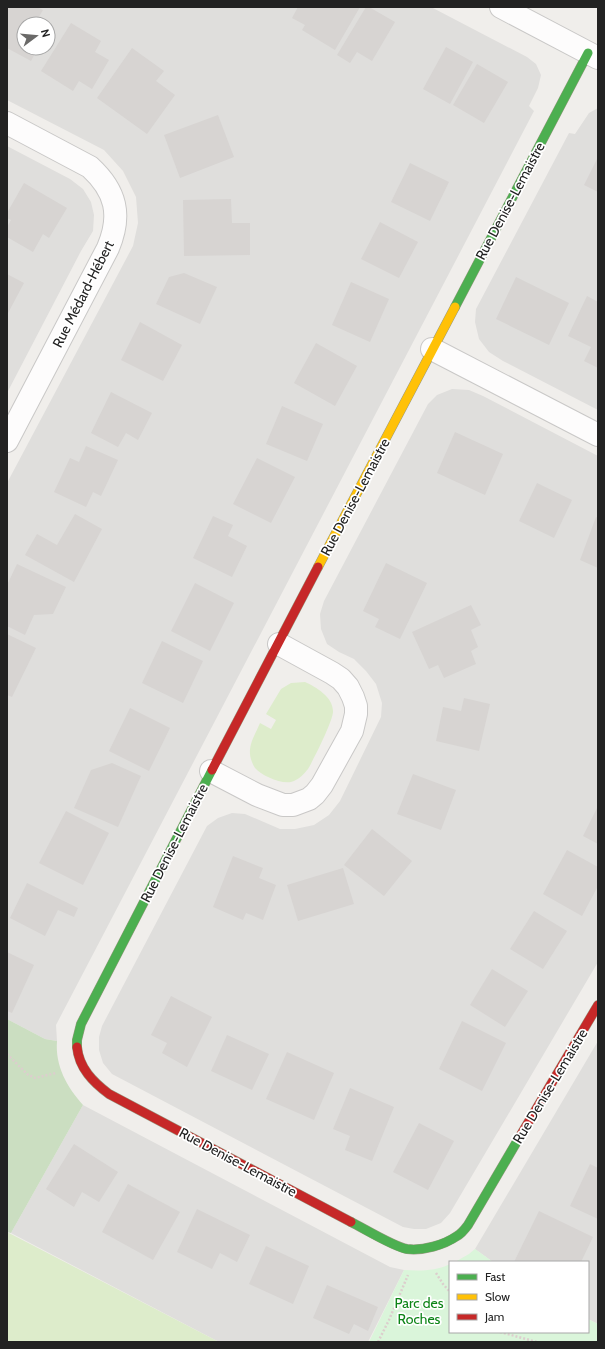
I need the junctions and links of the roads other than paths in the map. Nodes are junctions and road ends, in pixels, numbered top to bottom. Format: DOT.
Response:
graph roads {
  1 [pos="502,7"];
  2 [pos="593,56"];
  3 [pos="7,123"];
  4 [pos="432,349"];
  5 [pos="598,435"];
  6 [pos="7,441"];
  7 [pos="279,644"];
  8 [pos="211,771"];
  9 [pos="598,1005"];
  1 -- 2 [label="street"];
  2 -- 4 [label="street, Rue Denise-Lemaistre"];
  3 -- 6 [label="street, Rue Médard-Hébert"];
  4 -- 5 [label="street"];
  4 -- 7 [label="street, Rue Denise-Lemaistre"];
  7 -- 8 [label="street, Rue Denise-Lemaistre"];
  7 -- 8 [label="street, Rue Denise-Lemaistre"];
  8 -- 9 [label="street, Rue Denise-Lemaistre"];
}
